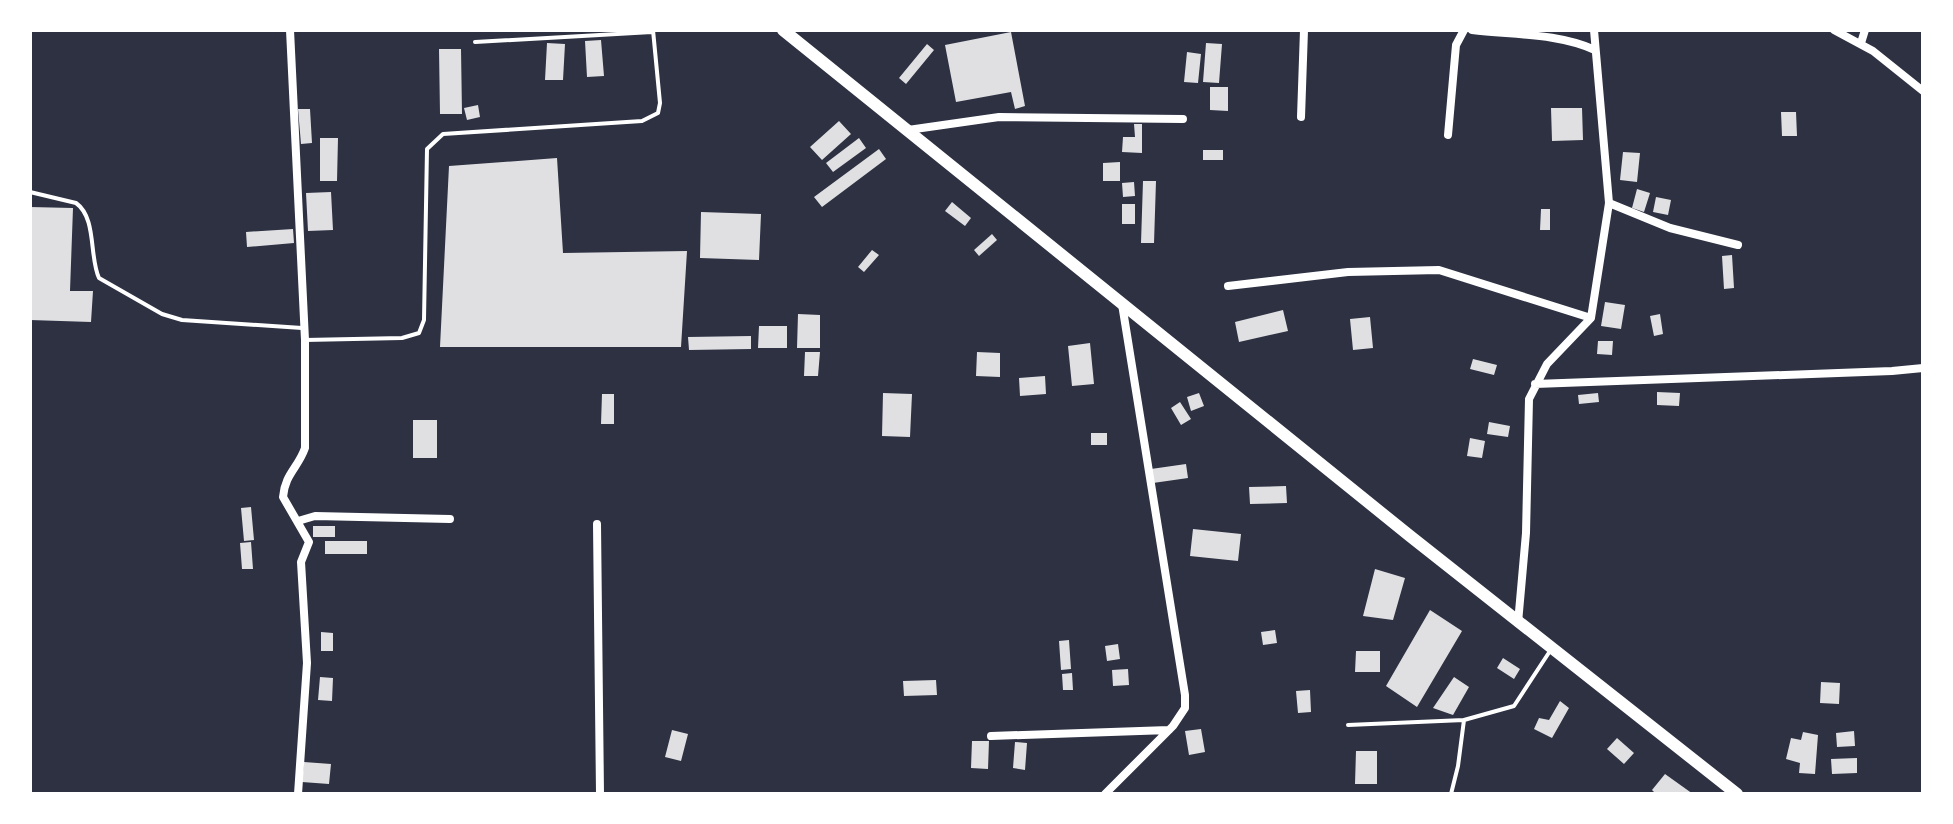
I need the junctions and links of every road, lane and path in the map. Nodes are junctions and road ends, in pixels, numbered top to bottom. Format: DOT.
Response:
graph roads {
  1 [pos="290,30"];
  2 [pos="783,30"];
  3 [pos="1304,30"];
  4 [pos="1464,30"];
  5 [pos="1472,30"];
  6 [pos="1594,30"];
  7 [pos="1834,30"];
  8 [pos="1865,30"];
  9 [pos="653,31"];
  10 [pos="475,42"];
  11 [pos="1861,43"];
  12 [pos="1595,50"];
  13 [pos="1923,91"];
  14 [pos="1301,117"];
  15 [pos="1183,119"];
  16 [pos="908,130"];
  17 [pos="1448,135"];
  18 [pos="30,192"];
  19 [pos="1609,203"];
  20 [pos="1738,245"];
  21 [pos="1228,286"];
  22 [pos="1122,302"];
  23 [pos="1591,318"];
  24 [pos="304,328"];
  25 [pos="305,340"];
  26 [pos="1923,368"];
  27 [pos="1535,384"];
  28 [pos="450,519"];
  29 [pos="298,521"];
  30 [pos="597,524"];
  31 [pos="1518,623"];
  32 [pos="1552,649"];
  33 [pos="1464,720"];
  34 [pos="1348,725"];
  35 [pos="1169,730"];
  36 [pos="991,736"];
  37 [pos="298,794"];
  38 [pos="600,794"];
  39 [pos="1105,794"];
  40 [pos="1451,794"];
  41 [pos="1737,794"];
  1 -- 24 [label="street"];
  2 -- 16 [label="main road"];
  3 -- 14 [label="street"];
  4 -- 17 [label="street"];
  5 -- 12 [label="street"];
  6 -- 12 [label="street"];
  7 -- 11 [label="street"];
  8 -- 11 [label="street"];
  9 -- 10 [label="lane"];
  9 -- 25 [label="lane"];
  11 -- 13 [label="street"];
  12 -- 19 [label="street"];
  15 -- 16 [label="street"];
  16 -- 22 [label="main road"];
  18 -- 24 [label="lane"];
  19 -- 20 [label="street"];
  19 -- 23 [label="street"];
  21 -- 23 [label="street"];
  22 -- 31 [label="main road"];
  22 -- 35 [label="street"];
  23 -- 27 [label="street"];
  24 -- 25 [label="street"];
  25 -- 29 [label="street"];
  26 -- 27 [label="street"];
  27 -- 31 [label="street"];
  28 -- 29 [label="street"];
  29 -- 37 [label="street"];
  30 -- 38 [label="street"];
  31 -- 32 [label="main road"];
  32 -- 33 [label="lane"];
  32 -- 41 [label="main road"];
  33 -- 34 [label="lane"];
  33 -- 40 [label="lane"];
  35 -- 36 [label="street"];
  35 -- 39 [label="street"];
}
